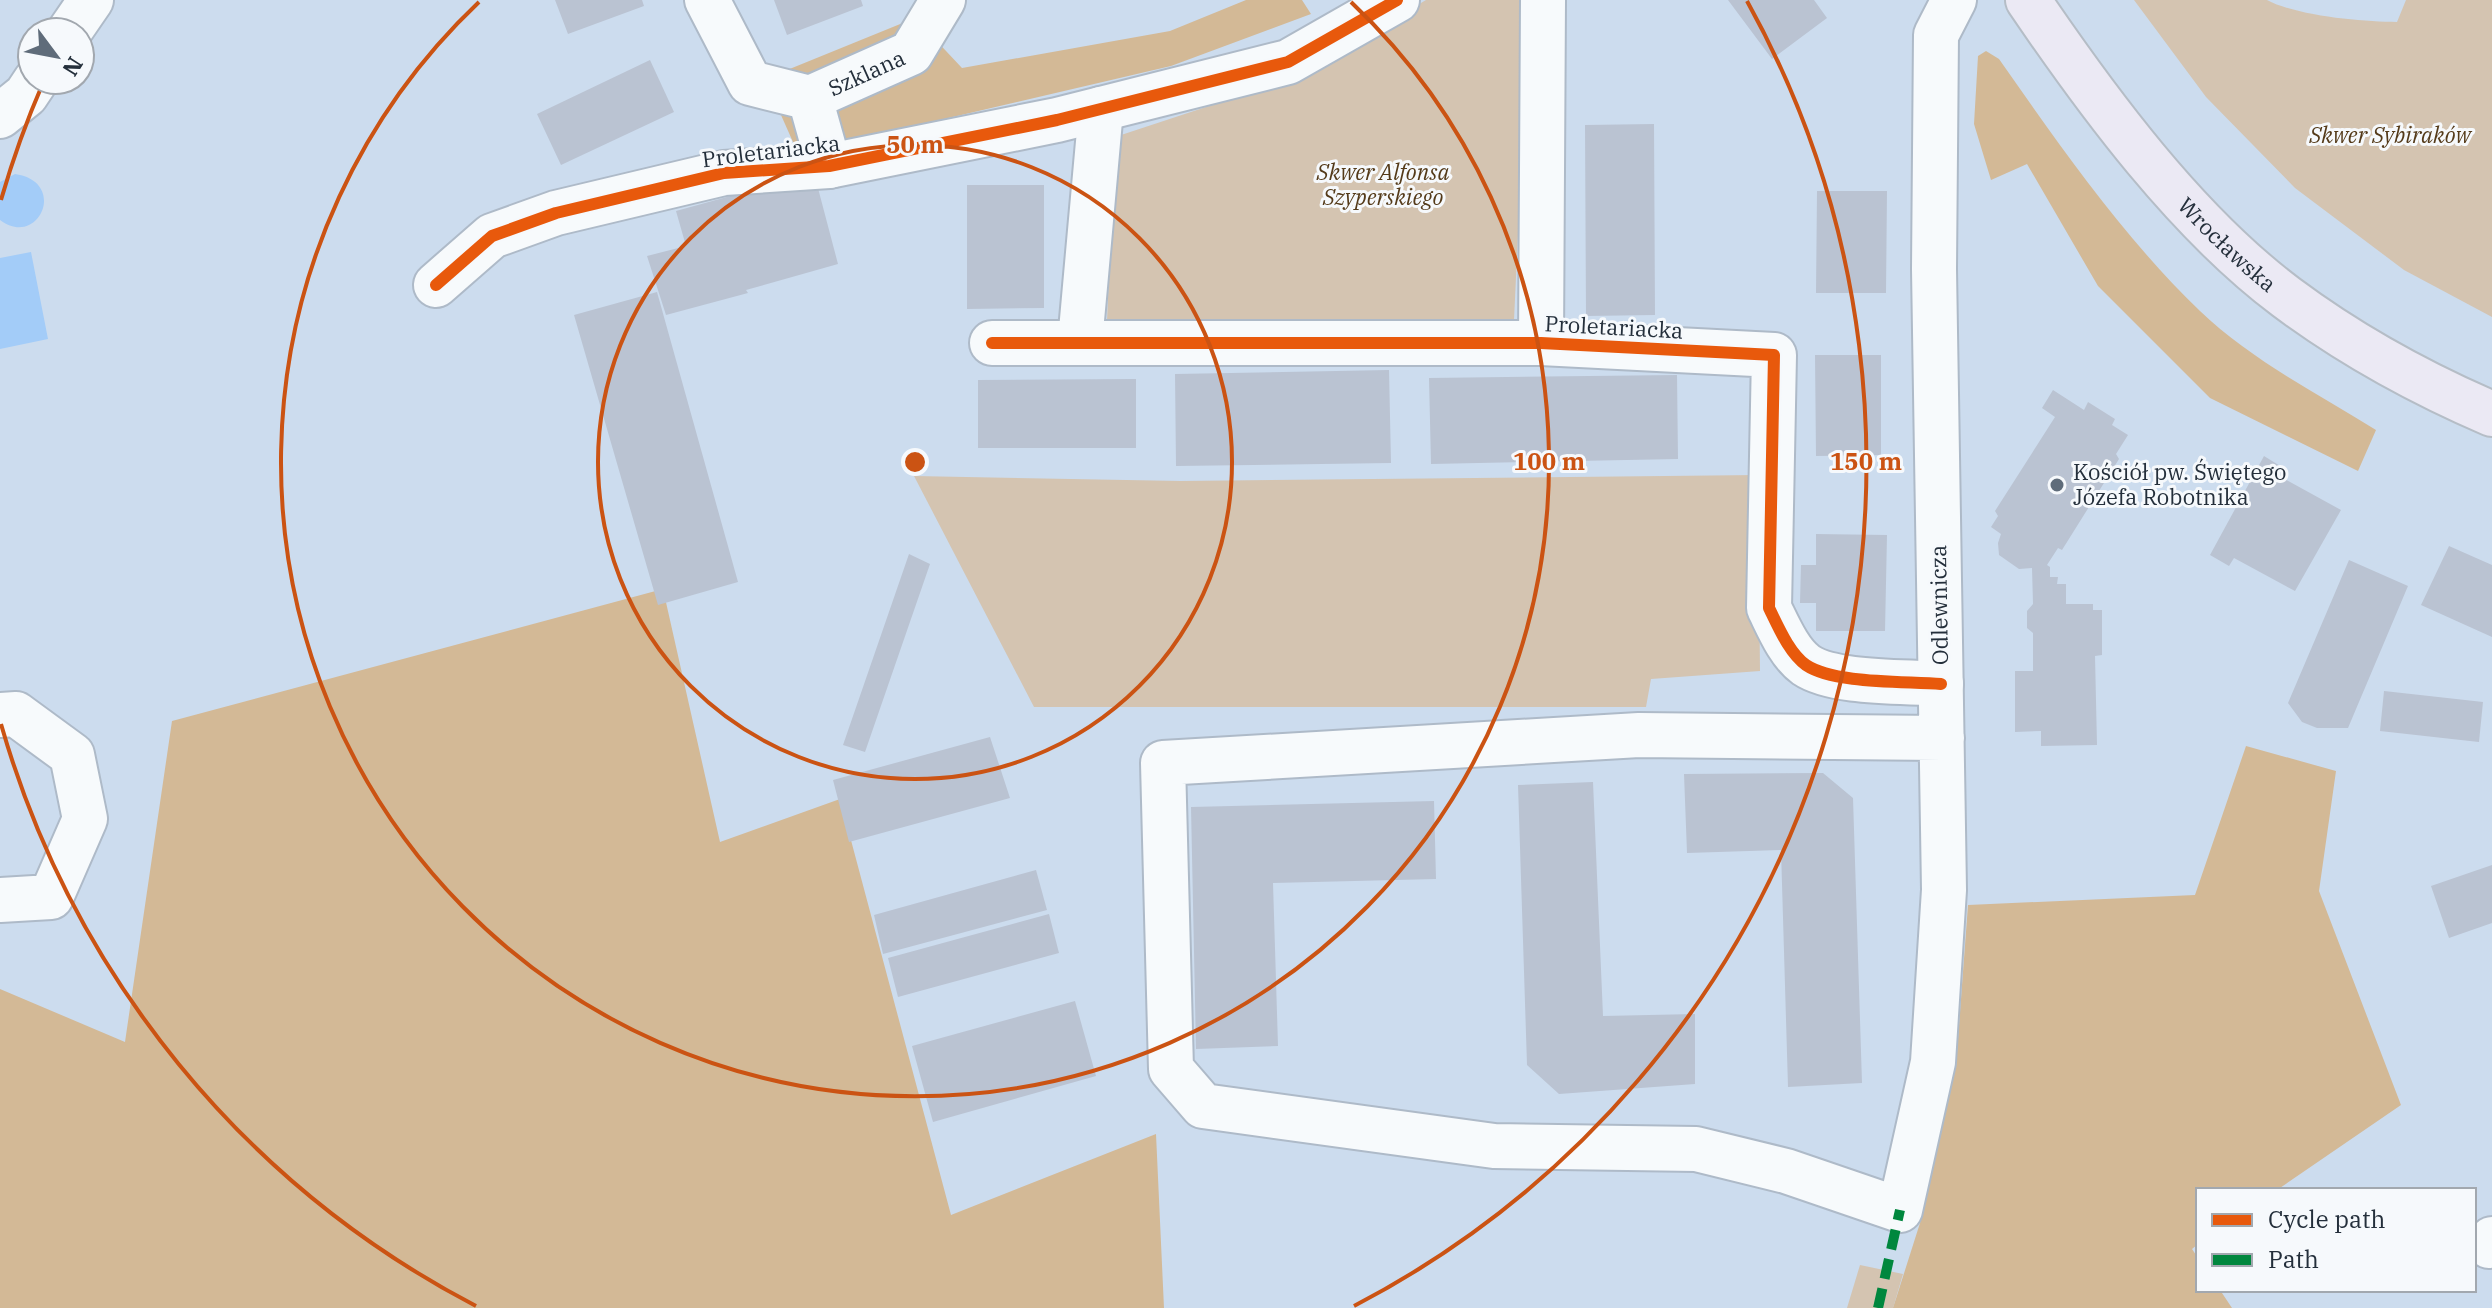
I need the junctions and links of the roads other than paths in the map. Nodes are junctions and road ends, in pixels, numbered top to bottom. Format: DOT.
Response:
graph roads {
  1 [pos="707,0"];
  2 [pos="943,0"];
  3 [pos="1397,0"];
  4 [pos="1543,0"];
  5 [pos="1954,0"];
  6 [pos="2028,0"];
  7 [pos="25,96"];
  8 [pos="810,98"];
  9 [pos="1101,109"];
  10 [pos="0,116"];
  11 [pos="829,166"];
  12 [pos="436,285"];
  13 [pos="1080,342"];
  14 [pos="992,343"];
  15 [pos="1541,343"];
  16 [pos="2492,414"];
  17 [pos="1941,684"];
  18 [pos="0,715"];
  19 [pos="1942,738"];
  20 [pos="0,900"];
  1 -- 8 [label="street"];
  2 -- 8 [label="street, Szklana"];
  3 -- 9 [label="street, Proletariacka"];
  4 -- 15 [label="street, Proletariacka"];
  5 -- 17 [label="street, Odlewnicza"];
  6 -- 16 [label="main road, Wrocławska"];
  7 -- 10 [label="street"];
  8 -- 11 [label="street"];
  9 -- 11 [label="street, Proletariacka"];
  9 -- 13 [label="street"];
  11 -- 12 [label="street, Proletariacka"];
  13 -- 14 [label="street, Proletariacka"];
  13 -- 15 [label="street, Proletariacka"];
  15 -- 17 [label="street, Proletariacka"];
  17 -- 19 [label="street, Odlewnicza"];
  18 -- 20 [label="street"];
  19 -- 19 [label="street, Odlewnicza"];
}
